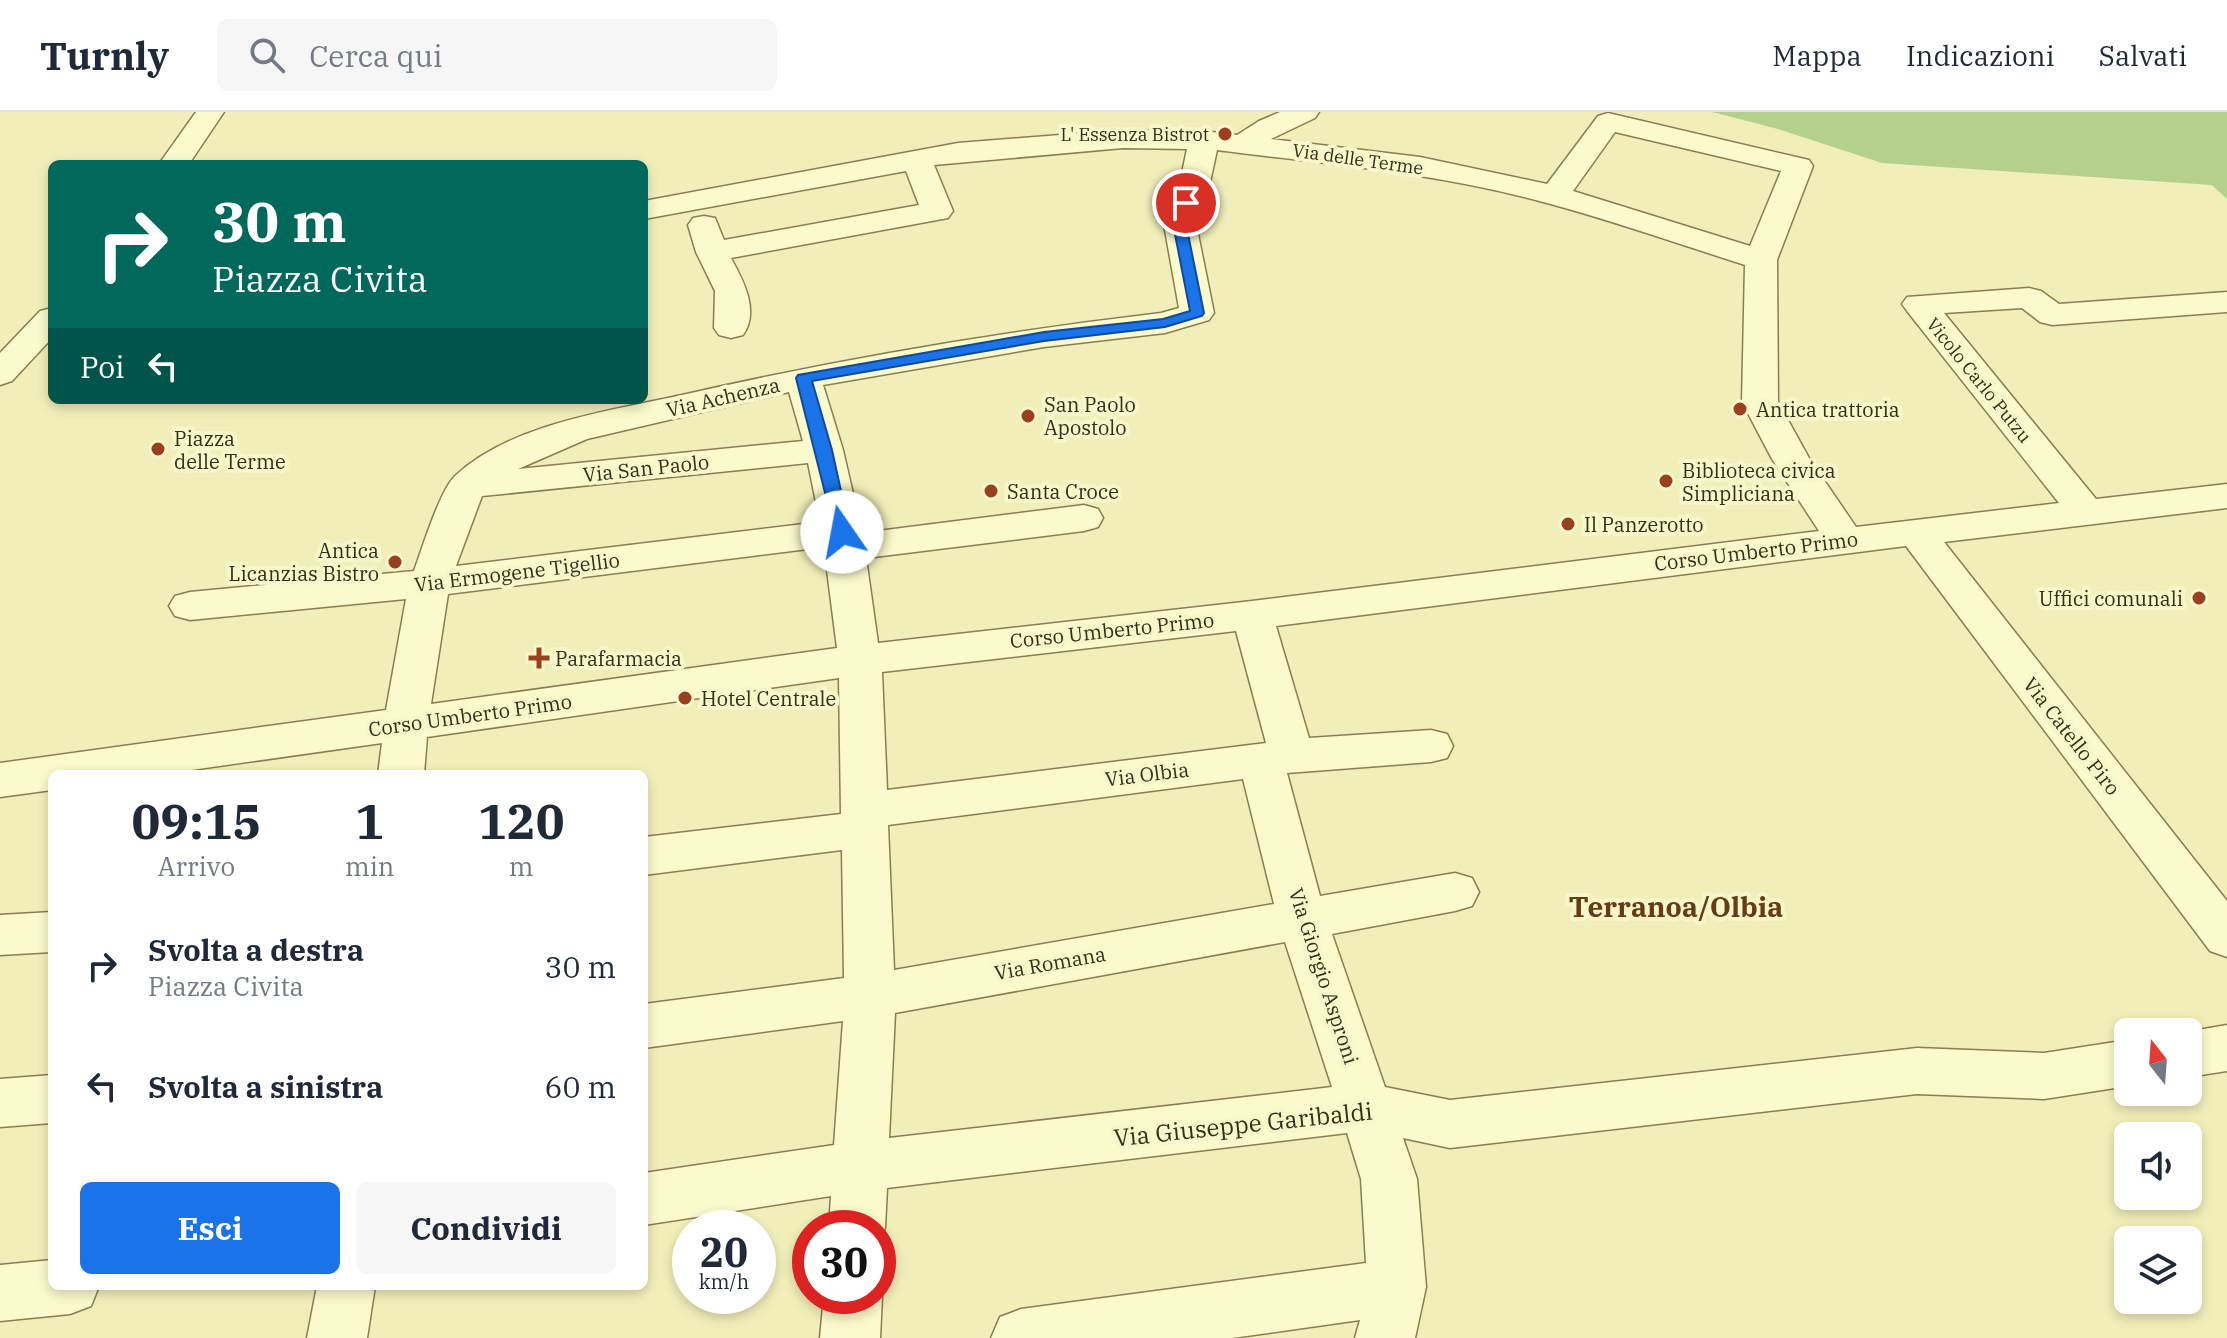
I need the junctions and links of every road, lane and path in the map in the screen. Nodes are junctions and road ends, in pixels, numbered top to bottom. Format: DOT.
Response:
graph roads {
  1 [pos="210,112"];
  2 [pos="1305,112"];
  3 [pos="1254,127"];
  4 [pos="1204,140"];
  5 [pos="917,159"];
  6 [pos="177,160"];
  7 [pos="1555,195"];
  8 [pos="697,200"];
  9 [pos="648,209"];
  10 [pos="712,252"];
  11 [pos="1761,260"];
  12 [pos="2227,302"];
  13 [pos="48,322"];
  14 [pos="731,328"];
  15 [pos="0,374"];
  16 [pos="803,378"];
  17 [pos="824,450"];
  18 [pos="467,486"];
  19 [pos="2227,496"];
  20 [pos="2087,513"];
  21 [pos="1084,518"];
  22 [pos="1917,534"];
  23 [pos="843,540"];
  24 [pos="1845,540"];
  25 [pos="429,583"];
  26 [pos="190,606"];
  27 [pos="1252,615"];
  28 [pos="860,662"];
  29 [pos="406,724"];
  30 [pos="1431,746"];
  31 [pos="1276,758"];
  32 [pos="72,770"];
  33 [pos="401,770"];
  34 [pos="48,773"];
  35 [pos="0,780"];
  36 [pos="865,819"];
  37 [pos="648,855"];
  38 [pos="1455,892"];
  39 [pos="1302,918"];
  40 [pos="48,932"];
  41 [pos="0,935"];
  42 [pos="2227,937"];
  43 [pos="870,996"];
  44 [pos="648,1025"];
  45 [pos="2227,1048"];
  46 [pos="2202,1052"];
  47 [pos="2114,1065"];
  48 [pos="48,1099"];
  49 [pos="0,1103"];
  50 [pos="1367,1107"];
  51 [pos="860,1166"];
  52 [pos="648,1198"];
  53 [pos="858,1210"];
  54 [pos="48,1288"];
  55 [pos="345,1290"];
  56 [pos="0,1293"];
  57 [pos="1391,1312"];
  58 [pos="852,1314"];
  59 [pos="337,1338"];
  60 [pos="850,1338"];
  61 [pos="1021,1338"];
  1 -- 6 [label="street"];
  2 -- 3 [label="street"];
  3 -- 4 [label="street, Via delle Terme"];
  3 -- 7 [label="street, Via delle Terme"];
  4 -- 5 [label="street, Via delle Terme"];
  4 -- 16 [label="street, Via Achenza"];
  5 -- 8 [label="street, Via delle Terme"];
  5 -- 10 [label="street"];
  7 -- 11 [label="street, Via delle Terme"];
  7 -- 11 [label="street"];
  8 -- 9 [label="street, Via delle Terme"];
  8 -- 10 [label="street"];
  10 -- 14 [label="street"];
  11 -- 24 [label="street"];
  12 -- 20 [label="street, Vicolo Carlo Putzu"];
  13 -- 15 [label="street"];
  16 -- 17 [label="street"];
  16 -- 18 [label="street, Via Achenza"];
  17 -- 18 [label="street, Via San Paolo"];
  17 -- 23 [label="street"];
  18 -- 25 [label="street"];
  19 -- 20 [label="street, Corso Umberto Primo"];
  20 -- 22 [label="street, Corso Umberto Primo"];
  21 -- 23 [label="street, Via Ermogene Tigellio"];
  22 -- 24 [label="street, Corso Umberto Primo"];
  22 -- 42 [label="street, Via Catello Piro"];
  23 -- 25 [label="street, Via Ermogene Tigellio"];
  23 -- 28 [label="street"];
  24 -- 27 [label="street, Corso Umberto Primo"];
  25 -- 26 [label="street, Via Ermogene Tigellio"];
  25 -- 29 [label="street"];
  27 -- 28 [label="street, Corso Umberto Primo"];
  27 -- 31 [label="street, Via Giorgio Asproni"];
  28 -- 29 [label="street, Corso Umberto Primo"];
  28 -- 36 [label="street"];
  29 -- 32 [label="street, Corso Umberto Primo"];
  29 -- 33 [label="street"];
  30 -- 31 [label="street, Via Olbia"];
  31 -- 36 [label="street, Via Olbia"];
  31 -- 39 [label="street, Via Giorgio Asproni"];
  34 -- 35 [label="street, Corso Umberto Primo"];
  36 -- 37 [label="street, Via Olbia"];
  36 -- 43 [label="street"];
  38 -- 39 [label="street, Via Romana"];
  39 -- 43 [label="street, Via Romana"];
  39 -- 50 [label="street, Via Giorgio Asproni"];
  40 -- 41 [label="street"];
  43 -- 44 [label="street, Via Romana"];
  43 -- 51 [label="street"];
  45 -- 46 [label="street"];
  47 -- 50 [label="street, Via Giuseppe Garibaldi"];
  48 -- 49 [label="street"];
  50 -- 51 [label="street, Via Giuseppe Garibaldi"];
  50 -- 57 [label="street, Via Giorgio Asproni"];
  51 -- 52 [label="street, Via Giuseppe Garibaldi"];
  51 -- 53 [label="street"];
  54 -- 56 [label="street"];
  55 -- 59 [label="street"];
  57 -- 61 [label="street"];
  58 -- 60 [label="street"];
}
